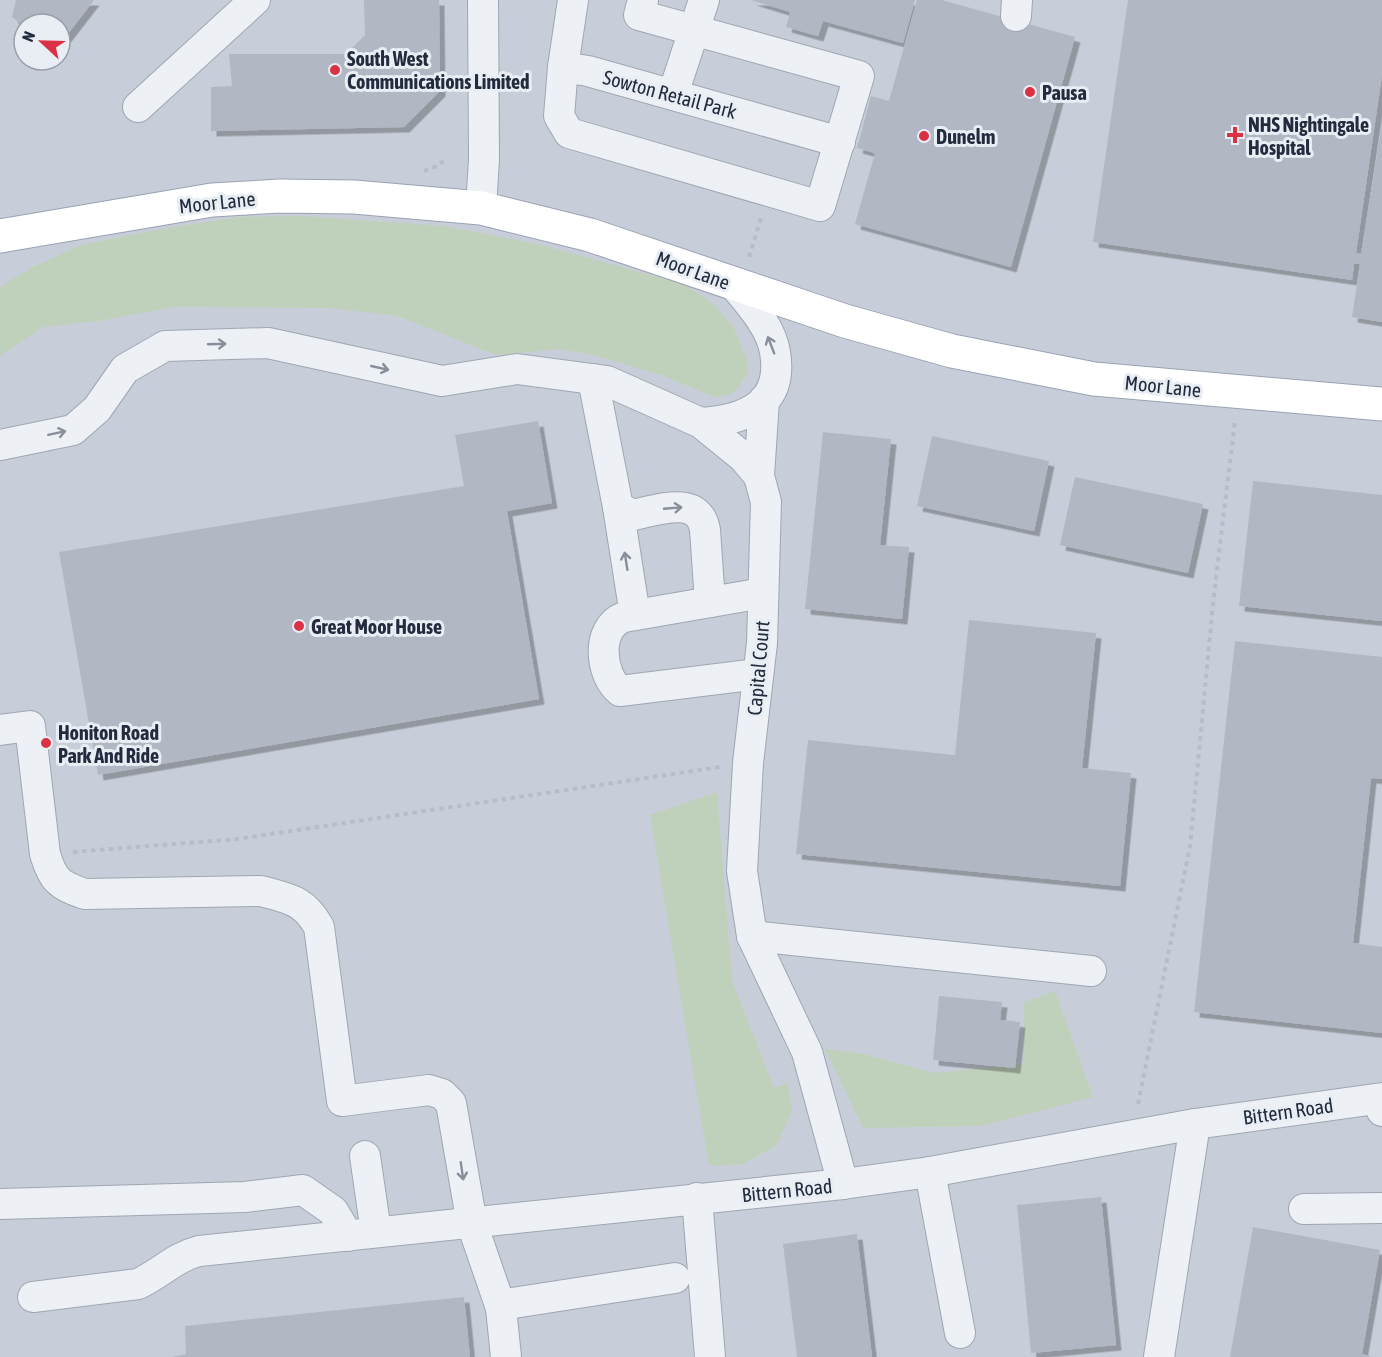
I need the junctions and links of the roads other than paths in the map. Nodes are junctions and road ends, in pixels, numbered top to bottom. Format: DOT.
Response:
graph roads {
  1 [pos="255,0"];
  2 [pos="483,0"];
  3 [pos="573,0"];
  4 [pos="643,0"];
  5 [pos="704,0"];
  6 [pos="696,30"];
  7 [pos="563,67"];
  8 [pos="673,94"];
  9 [pos="138,108"];
  10 [pos="840,142"];
  11 [pos="481,208"];
  12 [pos="0,236"];
  13 [pos="734,285"];
  14 [pos="592,379"];
  15 [pos="764,400"];
  16 [pos="1382,404"];
  17 [pos="701,423"];
  18 [pos="0,445"];
  19 [pos="759,476"];
  20 [pos="618,507"];
  21 [pos="763,593"];
  22 [pos="710,602"];
  23 [pos="635,615"];
  24 [pos="758,674"];
  25 [pos="0,730"];
  26 [pos="752,936"];
  27 [pos="1091,971"];
  28 [pos="1382,1098"];
  29 [pos="1382,1111"];
  30 [pos="1195,1124"];
  31 [pos="365,1156"];
  32 [pos="930,1172"];
  33 [pos="843,1184"];
  34 [pos="697,1198"];
  35 [pos="0,1204"];
  36 [pos="1382,1208"];
  37 [pos="1304,1209"];
  38 [pos="472,1224"];
  39 [pos="362,1234"];
  40 [pos="675,1278"];
  41 [pos="33,1297"];
  42 [pos="500,1305"];
  43 [pos="960,1333"];
  44 [pos="506,1357"];
  45 [pos="710,1357"];
  46 [pos="1159,1357"];
  1 -- 9 [label="street"];
  2 -- 11 [label="street"];
  3 -- 7 [label="street"];
  4 -- 6 [label="street"];
  5 -- 6 [label="street"];
  6 -- 8 [label="street"];
  6 -- 10 [label="street"];
  7 -- 8 [label="street, Sowton Retail Park"];
  7 -- 10 [label="street"];
  8 -- 10 [label="street, Sowton Retail Park"];
  11 -- 12 [label="main road, Moor Lane"];
  11 -- 13 [label="main road, Moor Lane"];
  15 -- 13 [label="street, one-way"];
  13 -- 16 [label="main road, Moor Lane"];
  14 -- 17 [label="street"];
  18 -- 14 [label="street, one-way"];
  14 -- 20 [label="street"];
  15 -- 17 [label="street"];
  15 -- 19 [label="street, Capital Court"];
  17 -- 19 [label="street"];
  19 -- 21 [label="street, Capital Court"];
  20 -- 22 [label="street, one-way"];
  23 -- 20 [label="street, one-way"];
  21 -- 22 [label="street"];
  21 -- 24 [label="street, Capital Court"];
  22 -- 23 [label="street"];
  23 -- 24 [label="street"];
  24 -- 26 [label="street, Capital Court"];
  25 -- 38 [label="street, one-way"];
  26 -- 27 [label="street"];
  26 -- 33 [label="street, Capital Court"];
  28 -- 29 [label="street"];
  28 -- 30 [label="street, Bittern Road"];
  30 -- 32 [label="street, Bittern Road"];
  30 -- 46 [label="street"];
  31 -- 39 [label="street"];
  32 -- 33 [label="street, Bittern Road"];
  32 -- 43 [label="street"];
  33 -- 34 [label="street, Bittern Road"];
  34 -- 38 [label="street, Bittern Road"];
  34 -- 45 [label="street"];
  35 -- 39 [label="street"];
  36 -- 37 [label="street"];
  38 -- 39 [label="street, Bittern Road"];
  38 -- 42 [label="street"];
  39 -- 41 [label="street, Bittern Road"];
  40 -- 42 [label="street"];
  42 -- 44 [label="street"];
}
